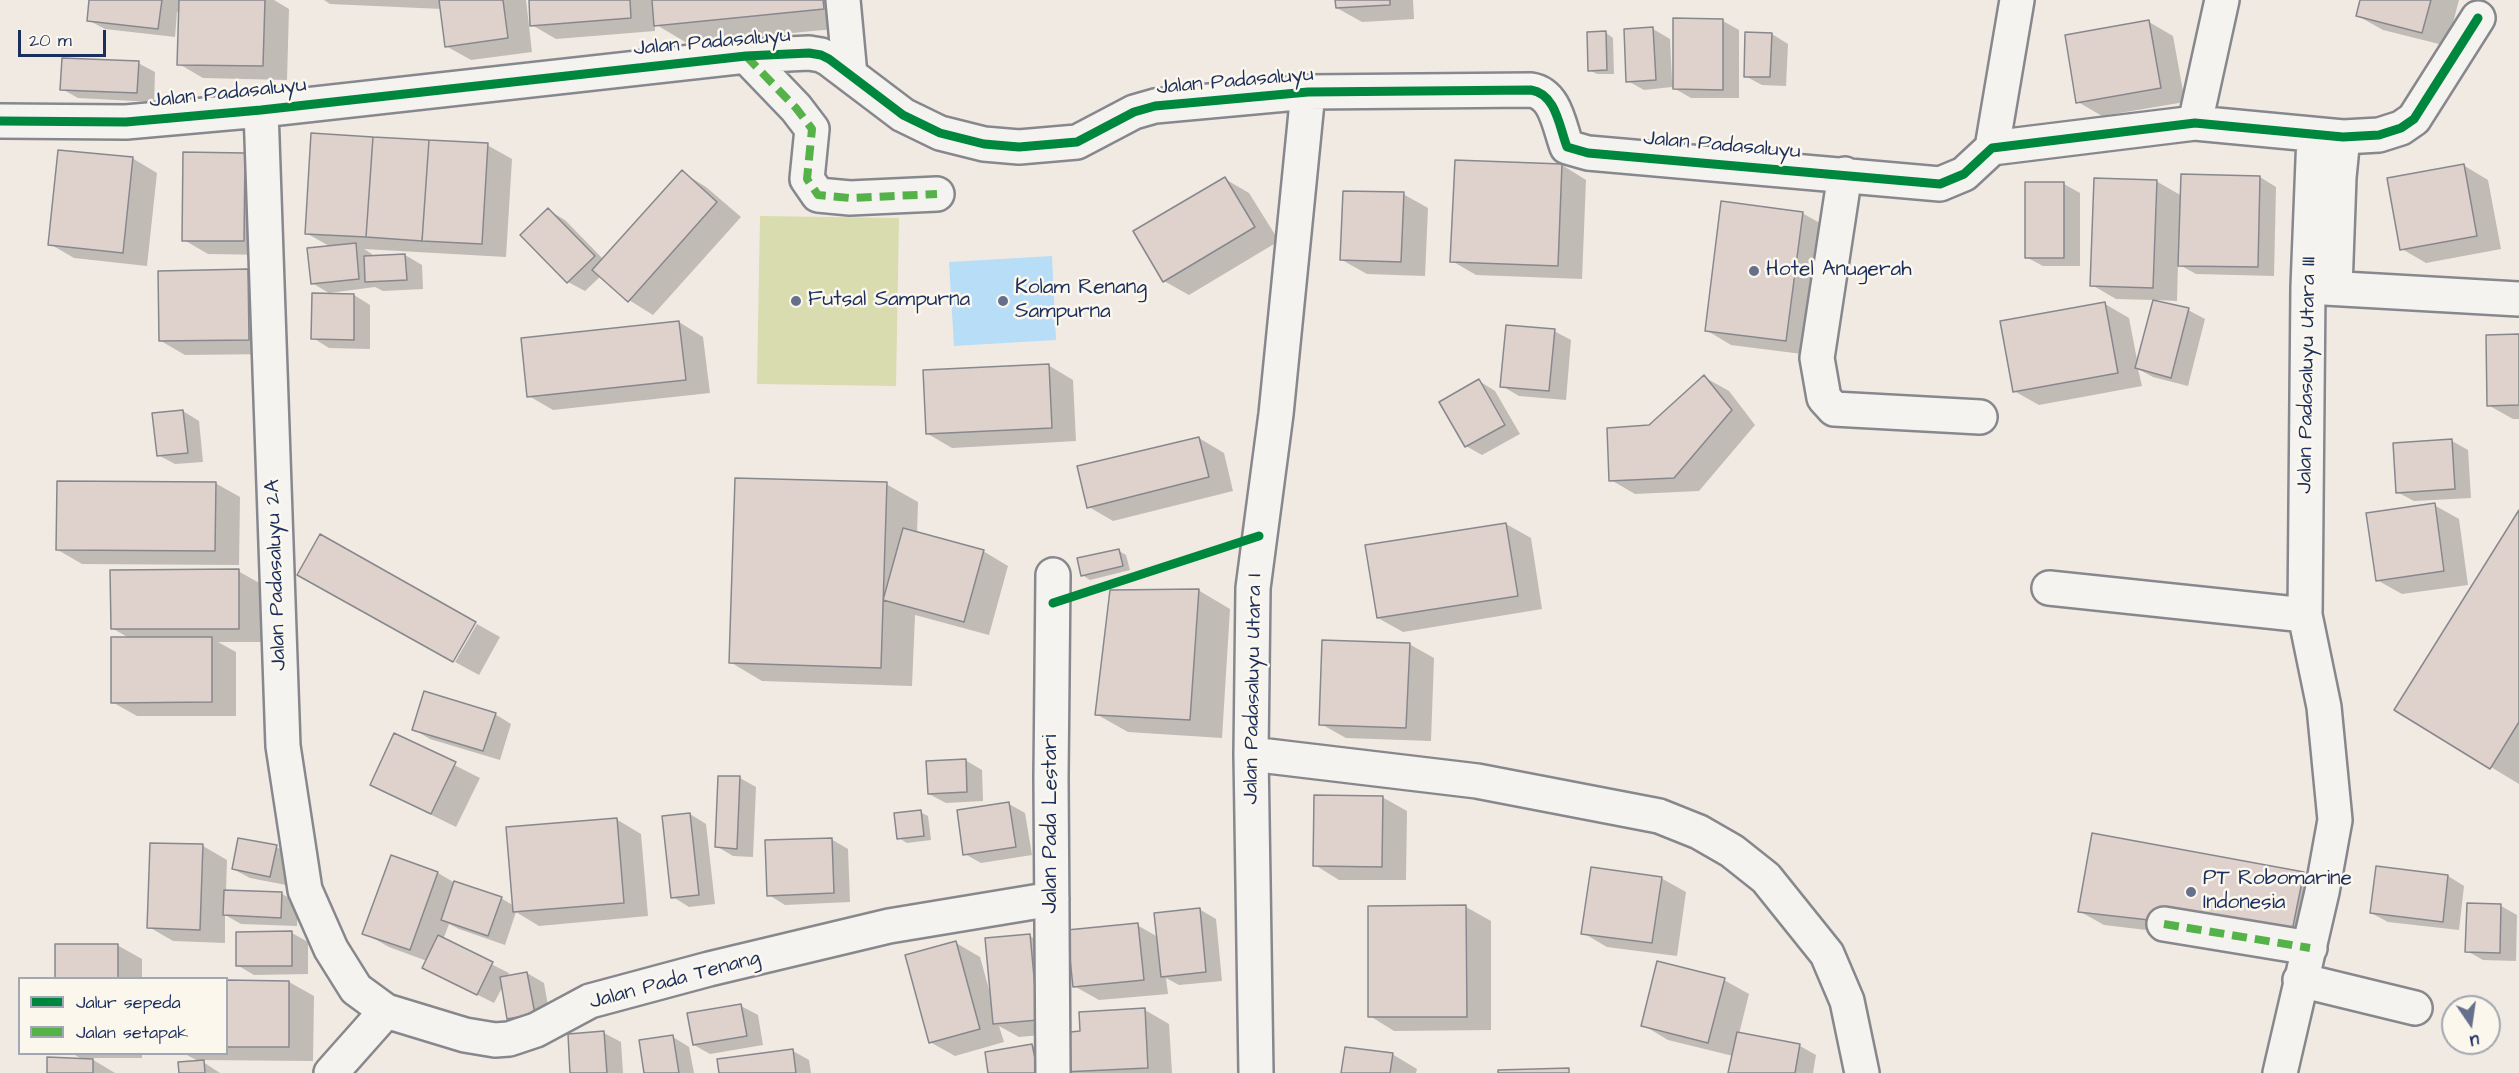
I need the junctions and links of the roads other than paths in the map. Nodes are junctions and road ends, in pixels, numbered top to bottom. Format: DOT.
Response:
graph roads {
  1 [pos="843,0"];
  2 [pos="2017,0"];
  3 [pos="2222,0"];
  4 [pos="2478,18"];
  5 [pos="746,56"];
  6 [pos="850,75"];
  7 [pos="1308,92"];
  8 [pos="261,110"];
  9 [pos="0,121"];
  10 [pos="2195,123"];
  11 [pos="2329,136"];
  12 [pos="1992,148"];
  13 [pos="1845,174"];
  14 [pos="937,194"];
  15 [pos="2322,287"];
  16 [pos="2519,299"];
  17 [pos="1980,417"];
  18 [pos="1053,575"];
  19 [pos="2049,588"];
  20 [pos="2305,615"];
  21 [pos="1251,754"];
  22 [pos="1052,900"];
  23 [pos="2164,924"];
  24 [pos="2310,948"];
  25 [pos="2300,980"];
  26 [pos="2415,1008"];
  27 [pos="386,1011"];
  28 [pos="331,1073"];
  29 [pos="1053,1073"];
  30 [pos="1257,1073"];
  31 [pos="1862,1073"];
  32 [pos="2280,1073"];
  1 -- 6 [label="street"];
  2 -- 12 [label="street"];
  3 -- 10 [label="street"];
  4 -- 11 [label="street"];
  5 -- 6 [label="street, Jalan Padasaluyu"];
  5 -- 8 [label="street, Jalan Padasaluyu"];
  5 -- 14 [label="street"];
  6 -- 7 [label="street, Jalan Padasaluyu"];
  7 -- 13 [label="street, Jalan Padasaluyu"];
  7 -- 21 [label="street, Jalan Padasaluyu Utara I"];
  8 -- 9 [label="street, Jalan Padasaluyu"];
  8 -- 27 [label="street, Jalan Padasaluyu 2A"];
  10 -- 11 [label="street"];
  10 -- 12 [label="street"];
  11 -- 15 [label="street, Jalan Padasaluyu Utara III"];
  12 -- 13 [label="street, Jalan Padasaluyu"];
  13 -- 17 [label="street"];
  15 -- 16 [label="street"];
  15 -- 20 [label="street, Jalan Padasaluyu Utara III"];
  18 -- 22 [label="street, Jalan Pada Lestari"];
  19 -- 20 [label="street"];
  20 -- 24 [label="street, Jalan Padasaluyu Utara III"];
  21 -- 30 [label="street, Jalan Padasaluyu Utara I"];
  21 -- 31 [label="street"];
  22 -- 27 [label="street, Jalan Pada Tenang"];
  22 -- 29 [label="street, Jalan Pada Lestari"];
  23 -- 24 [label="street"];
  24 -- 25 [label="street, Jalan Padasaluyu Utara III"];
  25 -- 26 [label="street"];
  25 -- 32 [label="street, Jalan Padasaluyu Utara III"];
  27 -- 28 [label="street"];
}
